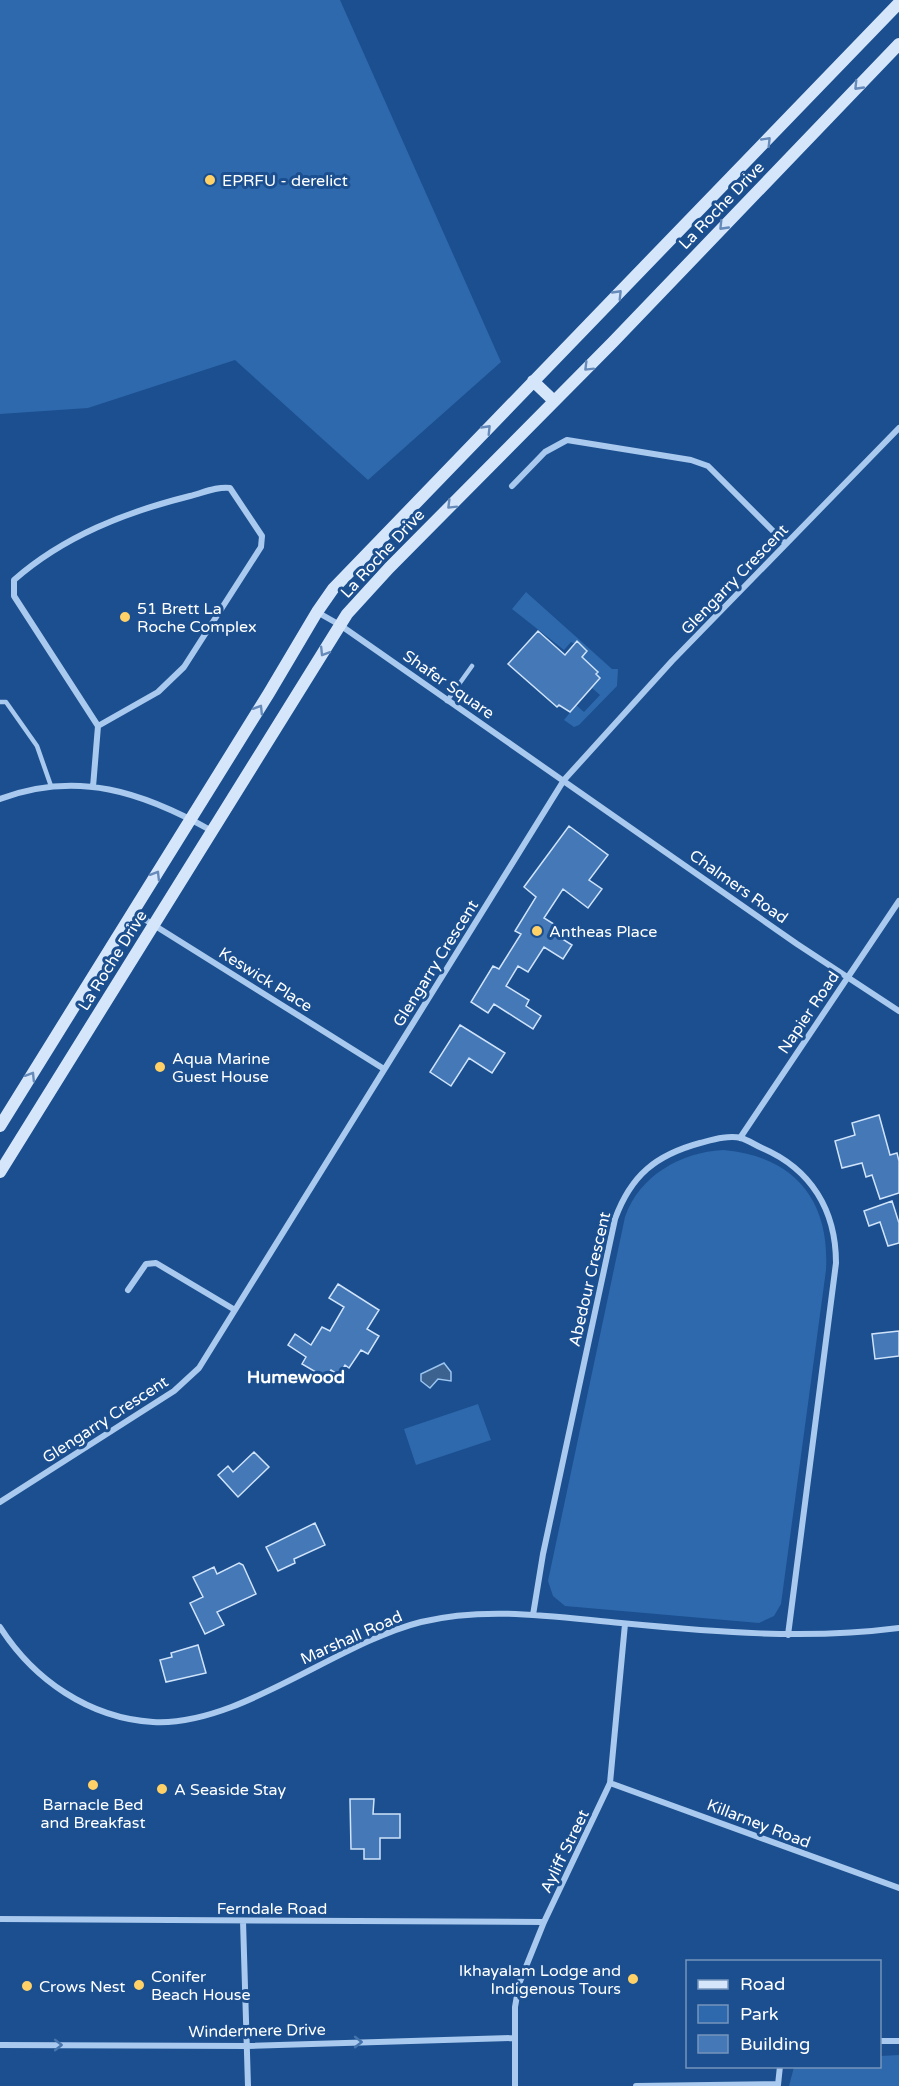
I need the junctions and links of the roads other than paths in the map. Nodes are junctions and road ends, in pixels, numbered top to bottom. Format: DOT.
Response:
graph roads {
  1 [pos="899,3"];
  2 [pos="899,44"];
  3 [pos="533,381"];
  4 [pos="554,401"];
  5 [pos="899,428"];
  6 [pos="512,486"];
  7 [pos="786,544"];
  8 [pos="317,612"];
  9 [pos="340,625"];
  10 [pos="472,666"];
  11 [pos="447,701"];
  12 [pos="0,702"];
  13 [pos="98,726"];
  14 [pos="564,780"];
  15 [pos="51,786"];
  16 [pos="93,787"];
  17 [pos="0,799"];
  18 [pos="190,819"];
  19 [pos="212,831"];
  20 [pos="899,902"];
  21 [pos="133,912"];
  22 [pos="154,924"];
  23 [pos="848,975"];
  24 [pos="899,1011"];
  25 [pos="384,1069"];
  26 [pos="0,1126"];
  27 [pos="740,1138"];
  28 [pos="0,1172"];
  29 [pos="128,1290"];
  30 [pos="235,1310"];
  31 [pos="0,1502"];
  32 [pos="533,1615"];
  33 [pos="625,1624"];
  34 [pos="0,1627"];
  35 [pos="899,1628"];
  36 [pos="788,1635"];
  37 [pos="610,1783"];
  38 [pos="899,1888"];
  39 [pos="0,1919"];
  40 [pos="243,1921"];
  41 [pos="544,1922"];
  42 [pos="514,2038"];
  43 [pos="881,2041"];
  44 [pos="899,2041"];
  45 [pos="0,2045"];
  46 [pos="248,2046"];
  47 [pos="780,2068"];
  48 [pos="778,2085"];
  49 [pos="248,2086"];
  50 [pos="515,2086"];
  51 [pos="636,2086"];
  3 -- 1 [label="street, La Roche Drive, one-way"];
  2 -- 4 [label="street, La Roche Drive, one-way"];
  3 -- 4 [label="street"];
  8 -- 3 [label="street, La Roche Drive, one-way"];
  4 -- 9 [label="street, La Roche Drive, one-way"];
  5 -- 7 [label="street, Glengarry Crescent"];
  6 -- 7 [label="street"];
  7 -- 14 [label="street, Glengarry Crescent"];
  8 -- 9 [label="street, Shafer Square"];
  18 -- 8 [label="street, La Roche Drive, one-way"];
  9 -- 11 [label="street, Shafer Square"];
  9 -- 19 [label="street, La Roche Drive, one-way"];
  10 -- 11 [label="lane"];
  11 -- 14 [label="street, Shafer Square"];
  12 -- 15 [label="lane"];
  13 -- 13 [label="street"];
  13 -- 16 [label="street"];
  14 -- 23 [label="street, Chalmers Road"];
  14 -- 25 [label="street, Glengarry Crescent"];
  15 -- 16 [label="street"];
  15 -- 17 [label="street"];
  16 -- 18 [label="street"];
  18 -- 19 [label="street"];
  21 -- 18 [label="street, La Roche Drive, one-way"];
  19 -- 22 [label="street, La Roche Drive"];
  20 -- 23 [label="street, Napier Road"];
  21 -- 22 [label="street, Keswick Place"];
  26 -- 21 [label="street, La Roche Drive, one-way"];
  22 -- 25 [label="street, Keswick Place"];
  22 -- 28 [label="street, La Roche Drive"];
  23 -- 24 [label="street, Chalmers Road"];
  23 -- 27 [label="street, Napier Road"];
  25 -- 30 [label="street, Glengarry Crescent"];
  27 -- 32 [label="street, Abedour Crescent"];
  27 -- 36 [label="street, Abedour Crescent"];
  29 -- 30 [label="street"];
  30 -- 31 [label="street, Glengarry Crescent"];
  32 -- 33 [label="street, Marshall Road"];
  32 -- 34 [label="street, Marshall Road"];
  33 -- 36 [label="street, Marshall Road"];
  33 -- 37 [label="street, Ayliff Street"];
  35 -- 36 [label="street, Marshall Road"];
  37 -- 38 [label="street, Killarney Road"];
  37 -- 41 [label="street, Ayliff Street"];
  39 -- 40 [label="street, Ferndale Road"];
  40 -- 41 [label="street, Ferndale Road"];
  40 -- 46 [label="street"];
  41 -- 42 [label="street, Ayliff Street"];
  46 -- 42 [label="street, Windermere Drive, one-way"];
  42 -- 50 [label="street, Ayliff Street"];
  43 -- 44 [label="street"];
  45 -- 46 [label="street, Windermere Drive, one-way"];
  46 -- 49 [label="street"];
  47 -- 48 [label="street"];
  48 -- 51 [label="street"];
}
